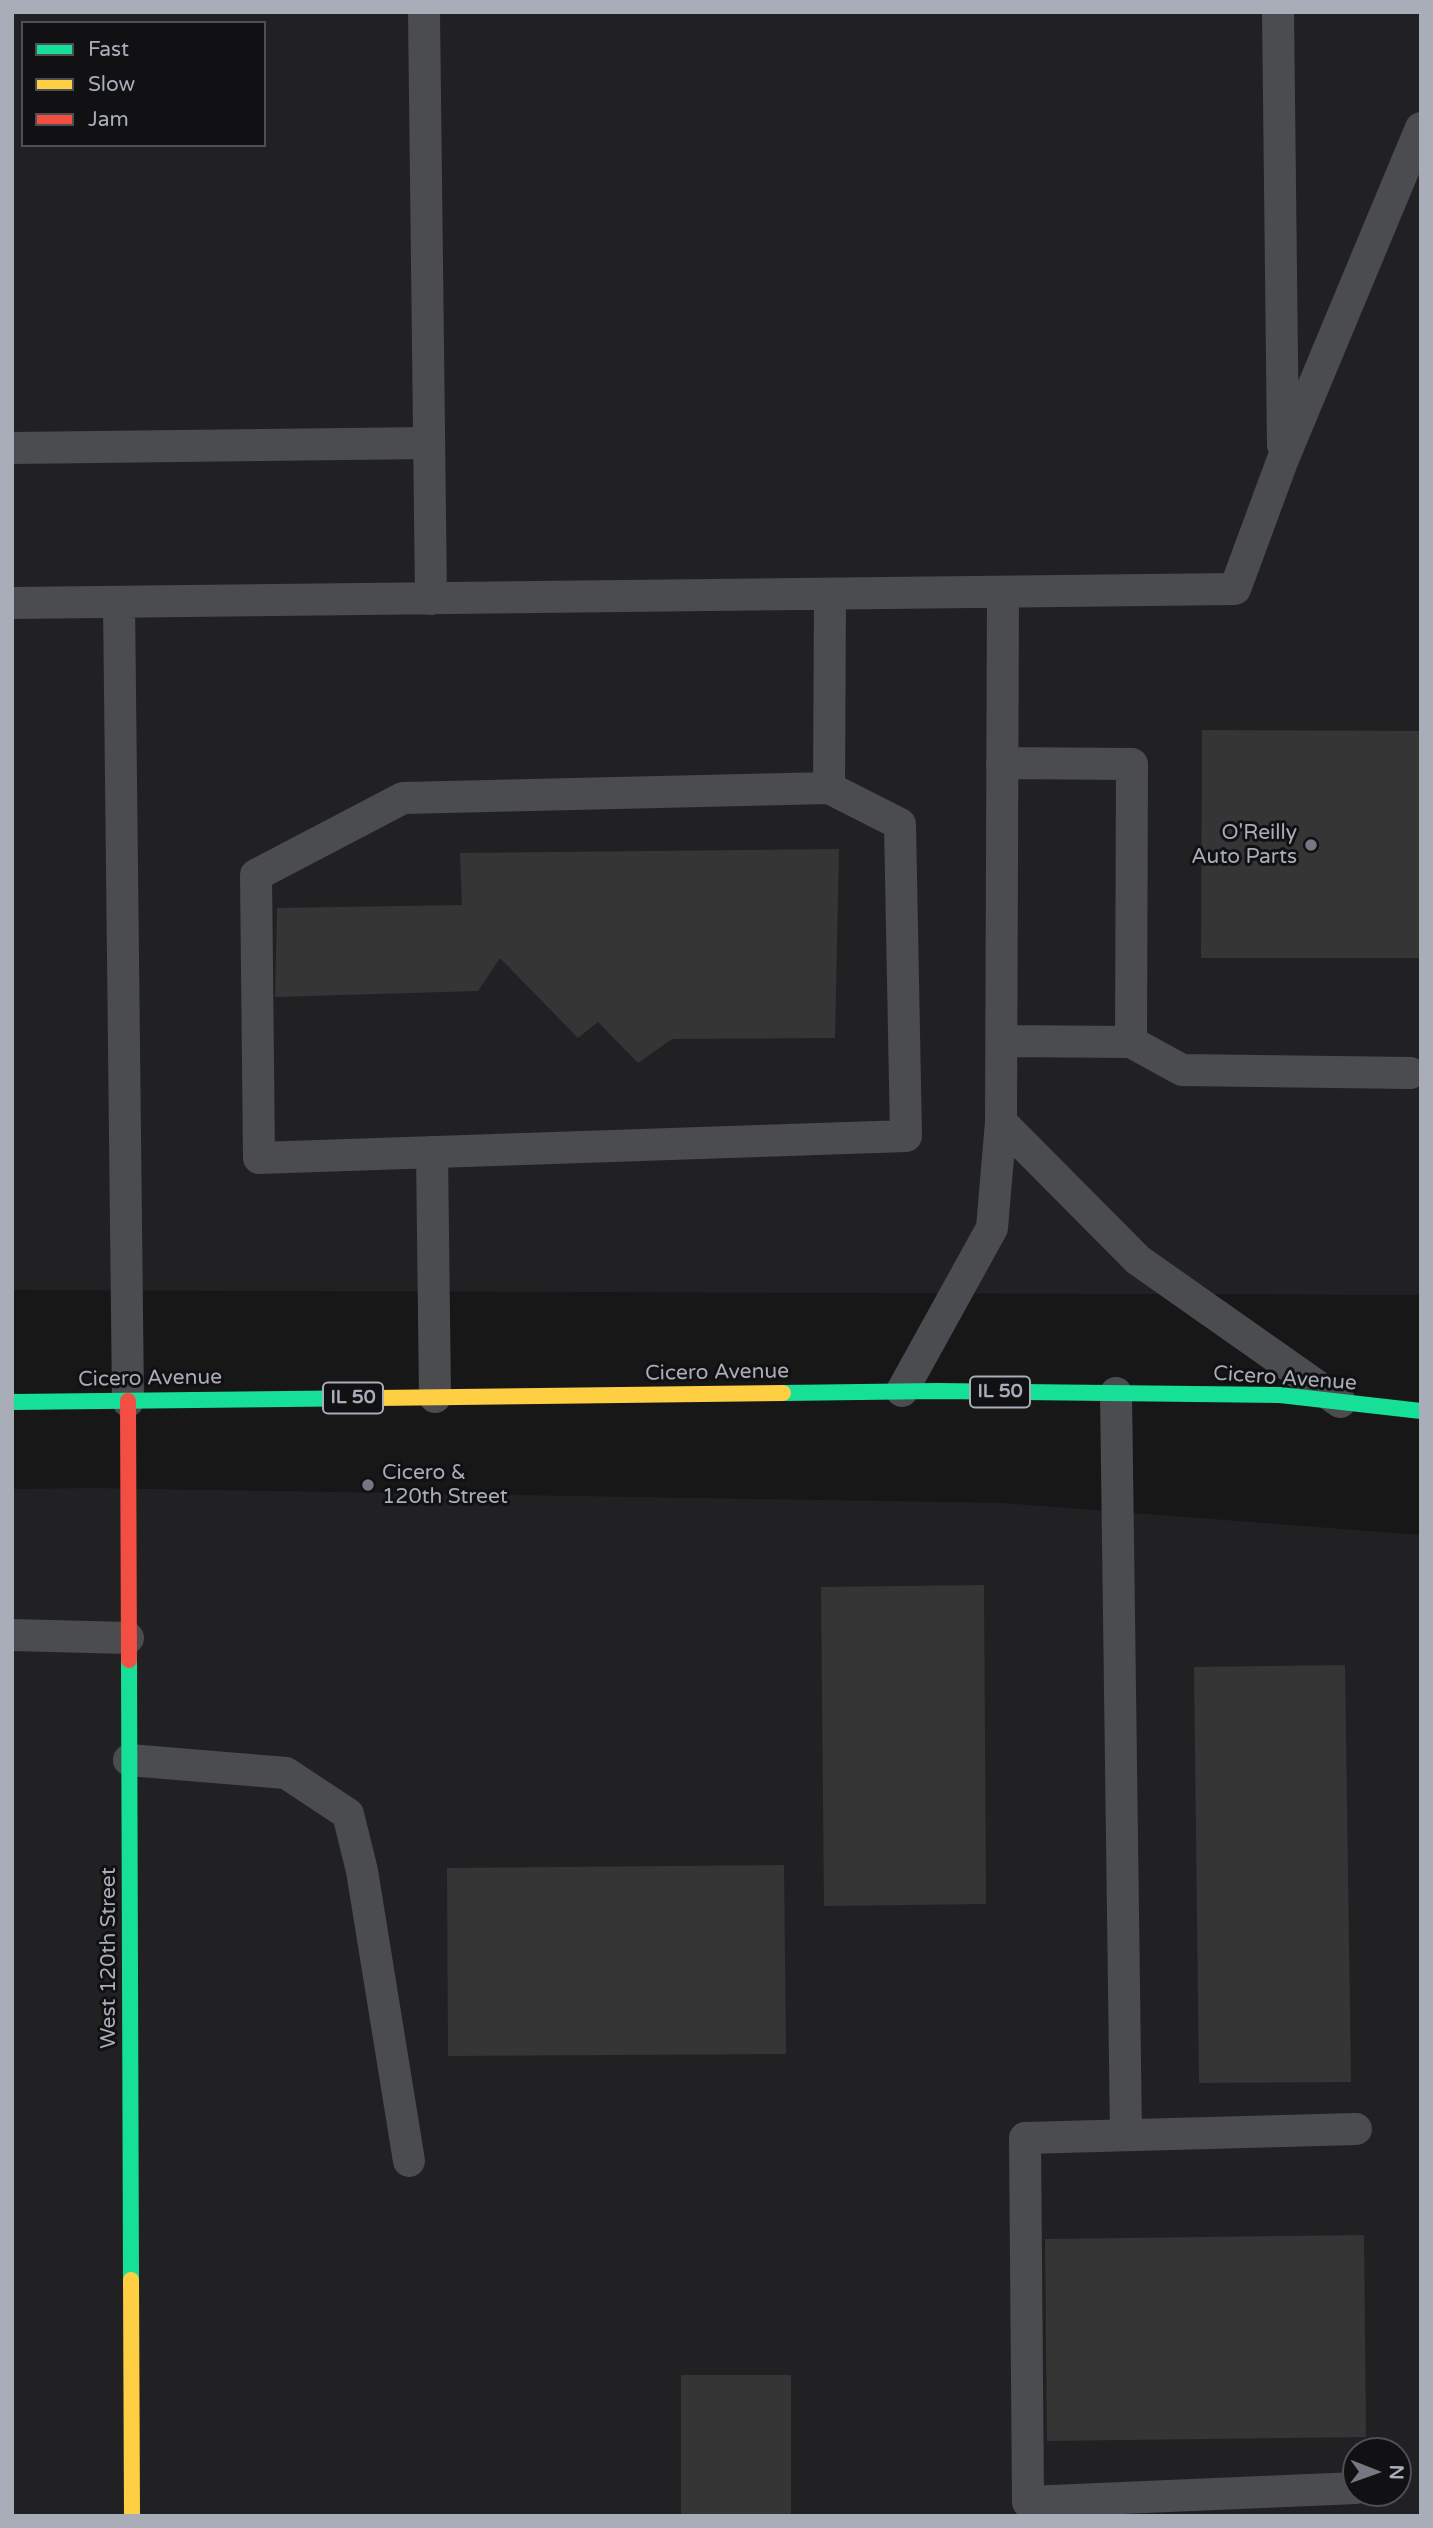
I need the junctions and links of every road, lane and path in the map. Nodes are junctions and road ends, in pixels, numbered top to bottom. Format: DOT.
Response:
graph roads {
  1 [pos="424,12"];
  2 [pos="1278,12"];
  3 [pos="1421,128"];
  4 [pos="429,443"];
  5 [pos="12,449"];
  6 [pos="1283,459"];
  7 [pos="1003,592"];
  8 [pos="830,594"];
  9 [pos="431,599"];
  10 [pos="119,602"];
  11 [pos="12,603"];
  12 [pos="1002,763"];
  13 [pos="829,788"];
  14 [pos="1002,1041"];
  15 [pos="1131,1041"];
  16 [pos="1410,1073"];
  17 [pos="1001,1122"];
  18 [pos="432,1152"];
  19 [pos="902,1391"];
  20 [pos="1116,1393"];
  21 [pos="435,1397"];
  22 [pos="128,1401"];
  23 [pos="12,1402"];
  24 [pos="1340,1402"];
  25 [pos="1421,1411"];
  26 [pos="12,1635"];
  27 [pos="128,1638"];
  28 [pos="129,1760"];
  29 [pos="1356,2129"];
  30 [pos="1126,2135"];
  31 [pos="410,2161"];
  32 [pos="1342,2489"];
  33 [pos="132,2516"];
  1 -- 4 [label="lane"];
  2 -- 6 [label="lane"];
  3 -- 6 [label="lane"];
  4 -- 5 [label="lane"];
  4 -- 9 [label="lane"];
  6 -- 7 [label="lane"];
  7 -- 8 [label="lane"];
  7 -- 12 [label="lane"];
  8 -- 9 [label="lane"];
  8 -- 13 [label="lane"];
  9 -- 10 [label="lane"];
  10 -- 11 [label="lane"];
  10 -- 22 [label="lane"];
  12 -- 14 [label="lane"];
  12 -- 15 [label="lane"];
  13 -- 18 [label="lane"];
  13 -- 18 [label="lane"];
  14 -- 15 [label="lane"];
  14 -- 17 [label="lane"];
  15 -- 16 [label="lane"];
  17 -- 19 [label="lane"];
  17 -- 24 [label="lane"];
  18 -- 21 [label="lane"];
  19 -- 20 [label="main road, Cicero Avenue / IL 50"];
  19 -- 21 [label="main road, Cicero Avenue / IL 50"];
  20 -- 24 [label="main road, Cicero Avenue / IL 50"];
  20 -- 30 [label="lane"];
  21 -- 22 [label="main road, Cicero Avenue / IL 50"];
  22 -- 23 [label="main road, Cicero Avenue / IL 50"];
  22 -- 27 [label="main road, West 120th Street"];
  24 -- 25 [label="main road, Cicero Avenue / IL 50"];
  26 -- 27 [label="lane"];
  27 -- 28 [label="main road, West 120th Street"];
  28 -- 31 [label="lane"];
  28 -- 33 [label="main road, West 120th Street"];
  29 -- 30 [label="lane"];
  30 -- 32 [label="lane"];
}
